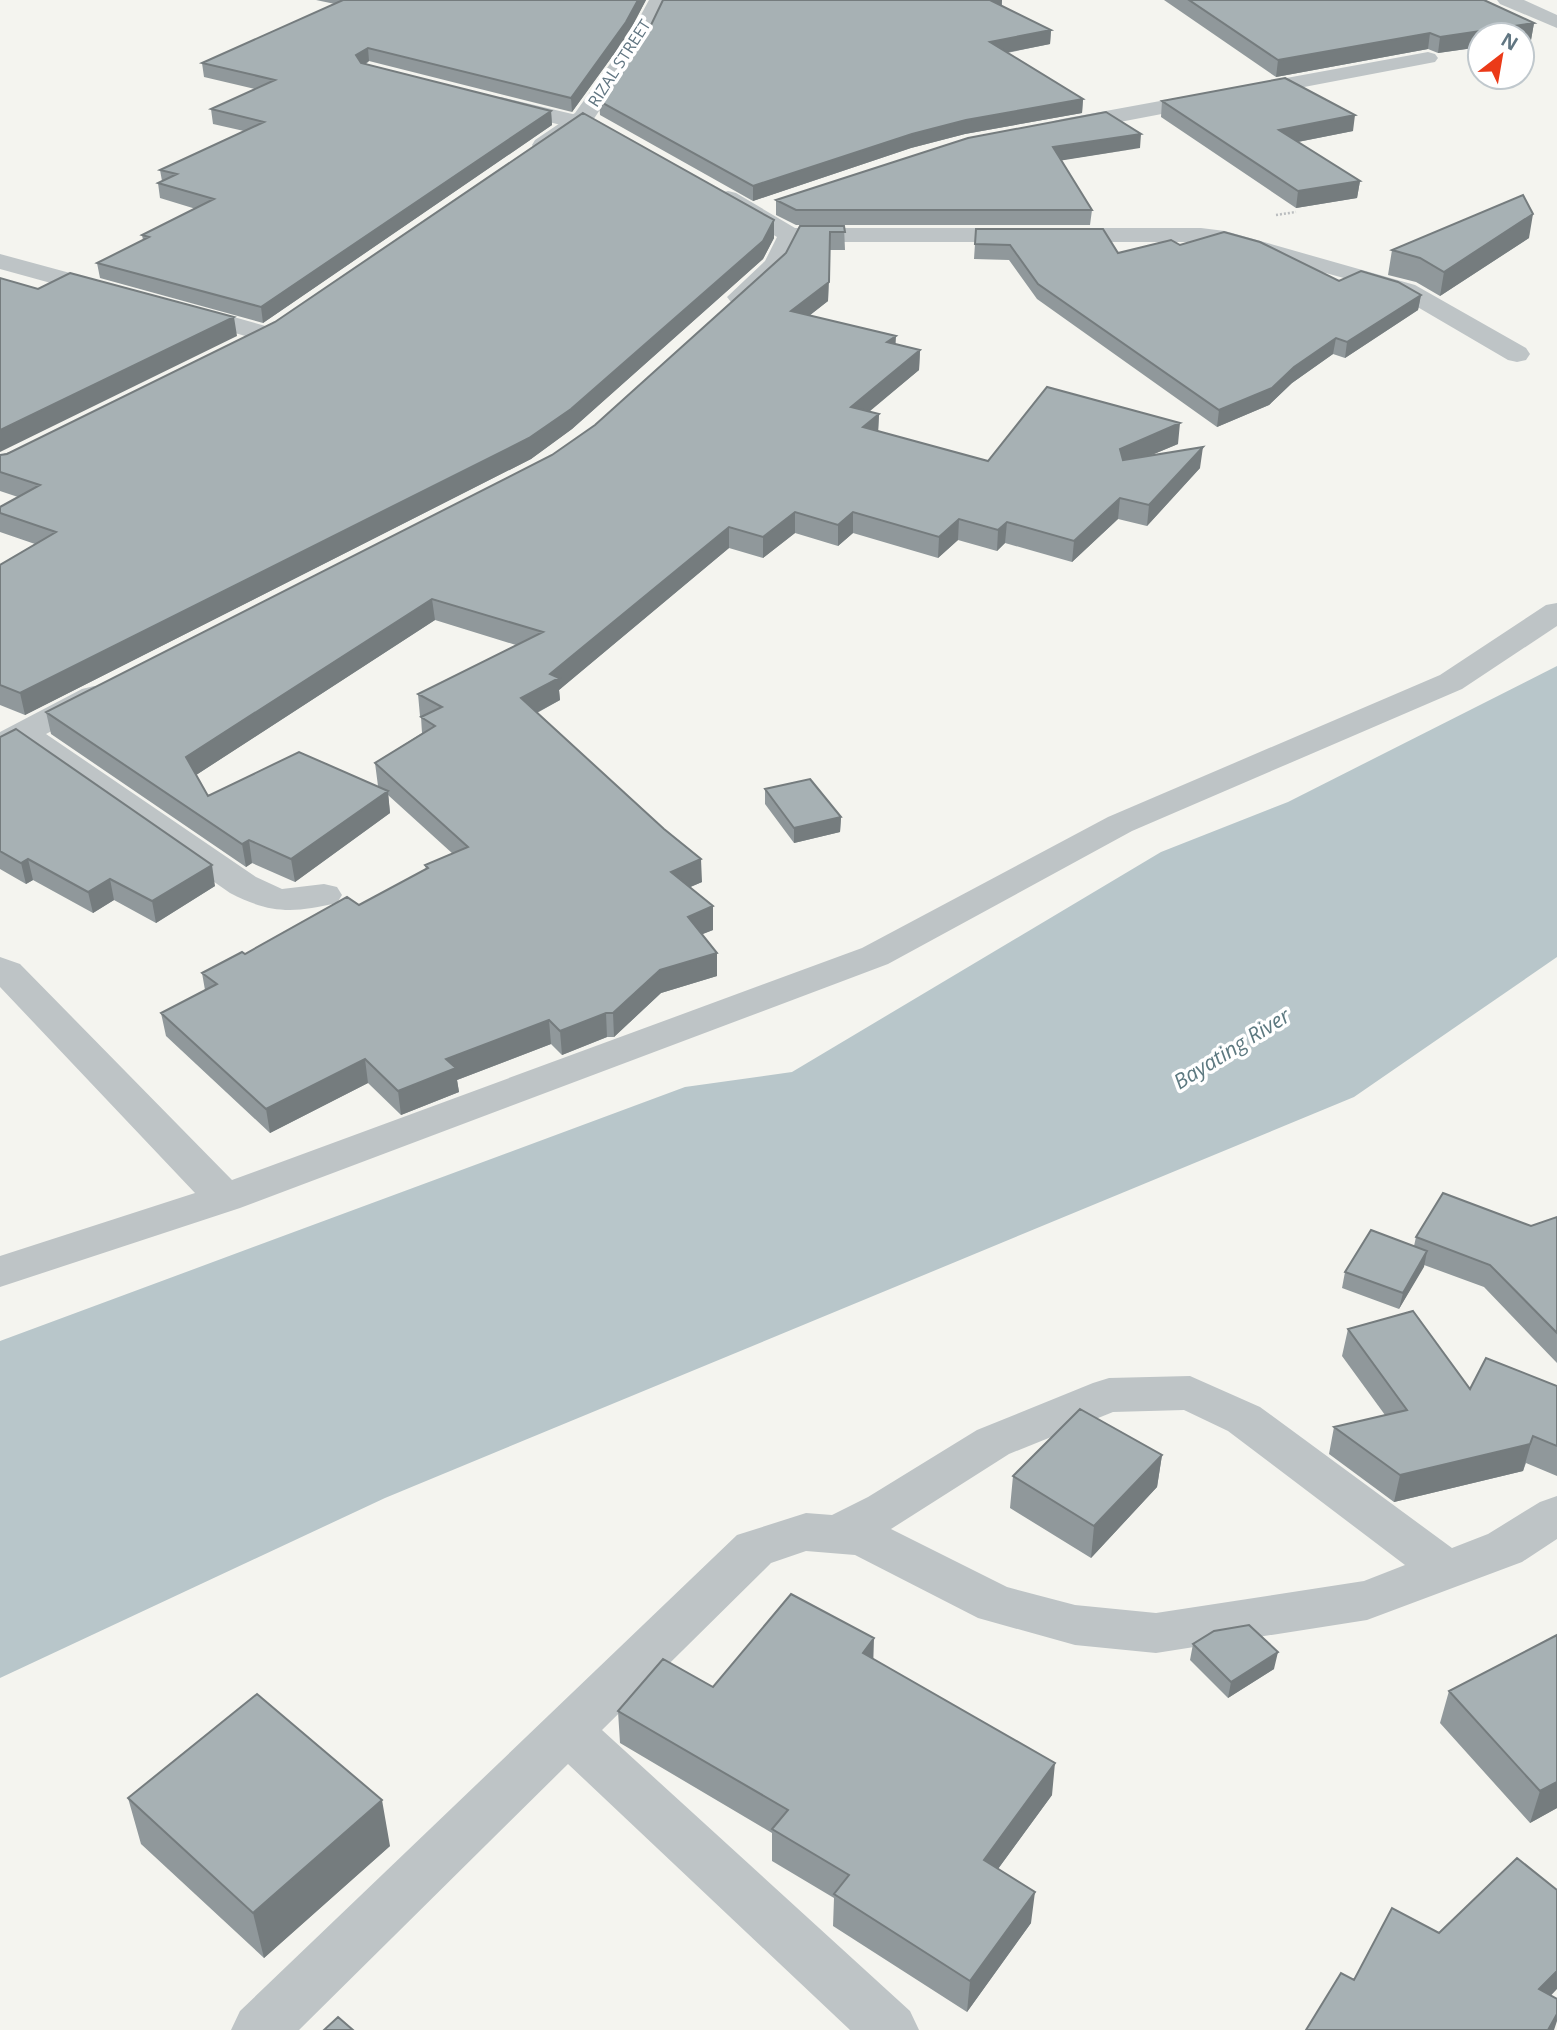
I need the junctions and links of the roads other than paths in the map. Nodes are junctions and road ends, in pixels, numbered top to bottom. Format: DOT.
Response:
graph roads {
  1 [pos="659,0"];
  2 [pos="1507,0"];
  3 [pos="1557,22"];
  4 [pos="1428,58"];
  5 [pos="487,99"];
  6 [pos="589,124"];
  7 [pos="1035,131"];
  8 [pos="520,161"];
  9 [pos="705,185"];
  10 [pos="790,235"];
  11 [pos="0,261"];
  12 [pos="133,297"];
  13 [pos="160,304"];
  14 [pos="718,317"];
  15 [pos="290,318"];
  16 [pos="267,334"];
  17 [pos="230,352"];
  18 [pos="1517,354"];
  19 [pos="1557,612"];
  20 [pos="114,685"];
  21 [pos="11,739"];
  22 [pos="324,895"];
  23 [pos="0,969"];
  24 [pos="225,1198"];
  25 [pos="0,1272"];
  26 [pos="1557,1516"];
  27 [pos="837,1535"];
  28 [pos="1446,1570"];
  29 [pos="568,1731"];
  30 [pos="260,2030"];
  31 [pos="890,2030"];
  1 -- 6 [label="street, RIZAL STREET"];
  2 -- 3 [label="street"];
  4 -- 7 [label="street"];
  5 -- 6 [label="street"];
  6 -- 8 [label="street, RIZAL STREET"];
  9 -- 10 [label="street"];
  10 -- 14 [label="street"];
  10 -- 18 [label="street"];
  11 -- 12 [label="street"];
  13 -- 16 [label="street"];
  15 -- 16 [label="street"];
  16 -- 17 [label="street"];
  19 -- 24 [label="street"];
  20 -- 21 [label="street"];
  21 -- 22 [label="street"];
  23 -- 24 [label="street"];
  24 -- 25 [label="street"];
  26 -- 28 [label="street"];
  27 -- 28 [label="street"];
  27 -- 28 [label="street"];
  27 -- 29 [label="street"];
  29 -- 30 [label="street"];
  29 -- 31 [label="street"];
}
